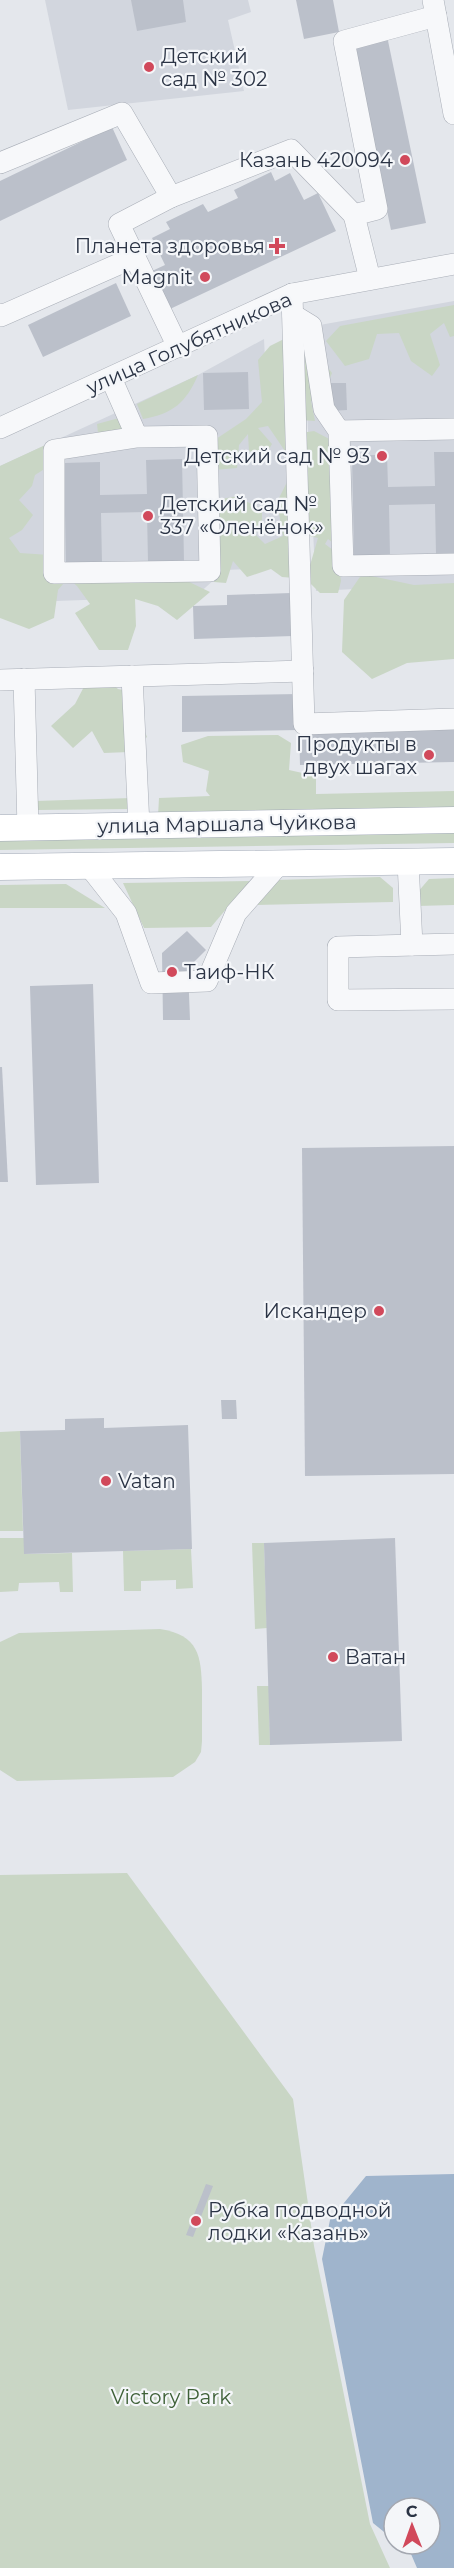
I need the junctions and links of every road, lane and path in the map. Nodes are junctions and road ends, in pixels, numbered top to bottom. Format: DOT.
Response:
graph roads {
  1 [pos="441,20"];
  2 [pos="454,114"];
  3 [pos="0,163"];
  4 [pos="171,197"];
  5 [pos="354,215"];
  6 [pos="135,257"];
  7 [pos="454,264"];
  8 [pos="370,279"];
  9 [pos="292,294"];
  10 [pos="0,314"];
  11 [pos="293,315"];
  12 [pos="178,347"];
  13 [pos="111,378"];
  14 [pos="0,428"];
  15 [pos="454,429"];
  16 [pos="339,431"];
  17 [pos="137,437"];
  18 [pos="454,564"];
  19 [pos="303,670"];
  20 [pos="132,676"];
  21 [pos="24,679"];
  22 [pos="0,680"];
  23 [pos="454,719"];
  24 [pos="454,820"];
  25 [pos="139,826"];
  26 [pos="0,828"];
  27 [pos="28,828"];
  28 [pos="454,861"];
  29 [pos="408,862"];
  30 [pos="280,863"];
  31 [pos="89,866"];
  32 [pos="0,867"];
  33 [pos="454,944"];
  34 [pos="412,945"];
  35 [pos="454,999"];
  1 -- 2 [label="street"];
  1 -- 5 [label="street"];
  3 -- 4 [label="street"];
  4 -- 5 [label="street"];
  4 -- 6 [label="street"];
  5 -- 8 [label="street"];
  6 -- 10 [label="street"];
  6 -- 12 [label="street"];
  7 -- 8 [label="street, улица Голубятникова"];
  8 -- 9 [label="street, улица Голубятникова"];
  9 -- 11 [label="street"];
  9 -- 12 [label="street, улица Голубятникова"];
  11 -- 16 [label="street"];
  11 -- 19 [label="street"];
  12 -- 13 [label="street, улица Голубятникова"];
  13 -- 14 [label="street, улица Голубятникова"];
  13 -- 17 [label="street"];
  15 -- 16 [label="street"];
  16 -- 18 [label="street"];
  17 -- 17 [label="street"];
  19 -- 20 [label="street"];
  19 -- 23 [label="street"];
  20 -- 21 [label="street"];
  20 -- 25 [label="street"];
  21 -- 22 [label="street"];
  21 -- 27 [label="street"];
  24 -- 25 [label="main road, улица Маршала Чуйкова"];
  25 -- 27 [label="main road, улица Маршала Чуйкова"];
  26 -- 27 [label="main road, улица Маршала Чуйкова"];
  28 -- 29 [label="main road, улица Маршала Чуйкова"];
  29 -- 30 [label="main road, улица Маршала Чуйкова"];
  29 -- 34 [label="street"];
  30 -- 31 [label="main road, улица Маршала Чуйкова"];
  30 -- 31 [label="street"];
  31 -- 32 [label="main road, улица Маршала Чуйкова"];
  33 -- 34 [label="street"];
  34 -- 35 [label="street"];
}
